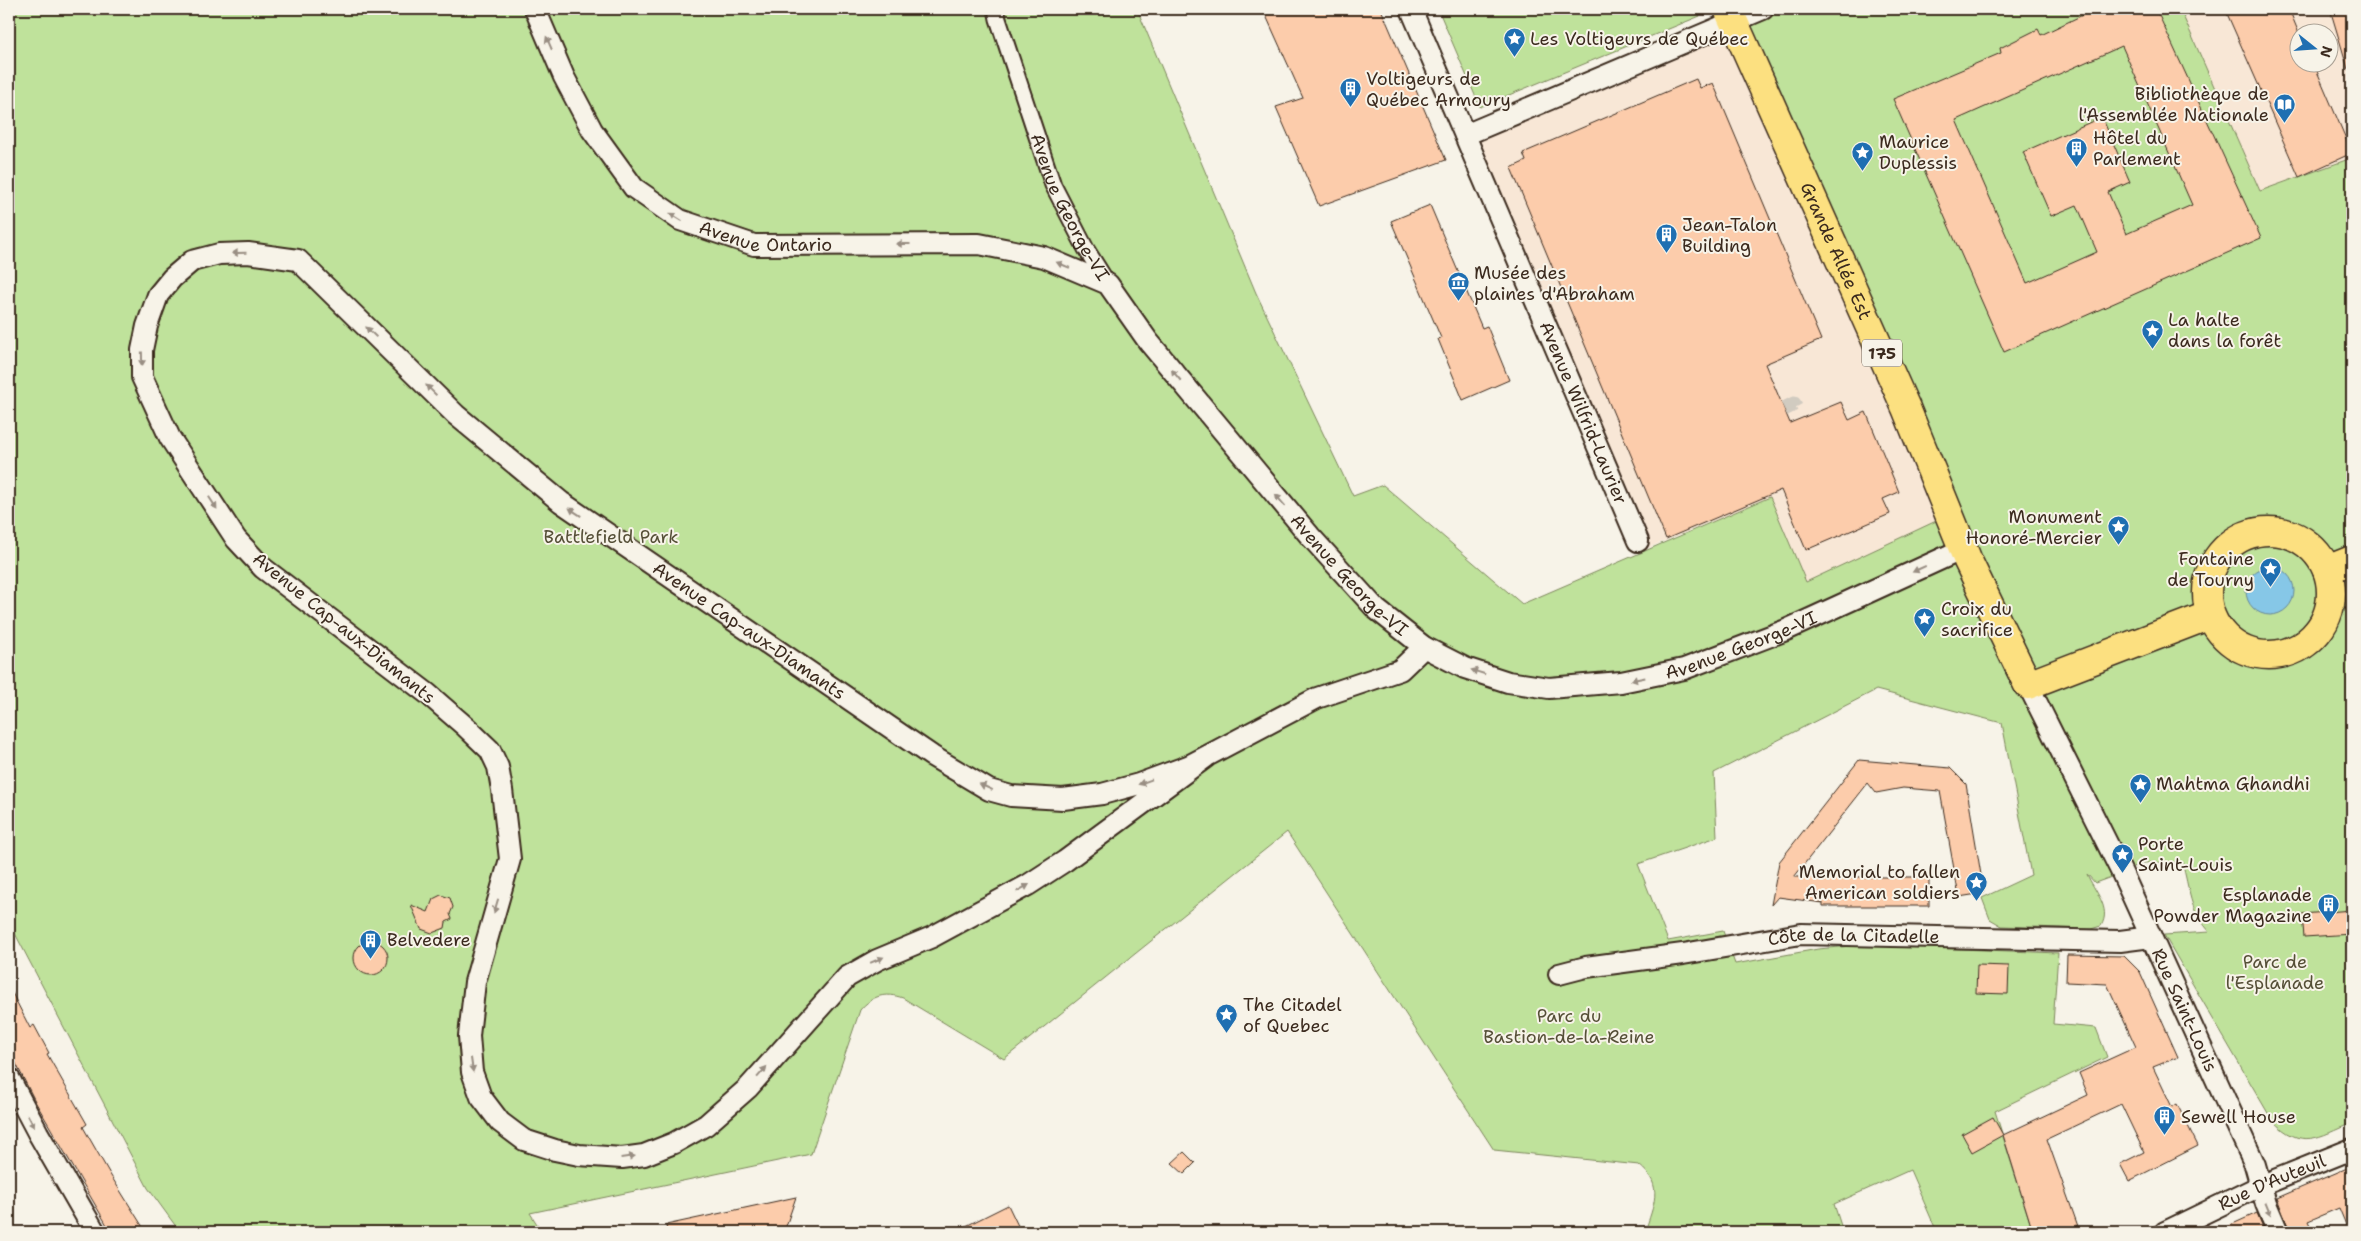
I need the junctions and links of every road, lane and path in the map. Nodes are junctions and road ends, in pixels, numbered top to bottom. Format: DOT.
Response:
graph roads {
  1 [pos="535,9"];
  2 [pos="996,9"];
  3 [pos="1411,9"];
  4 [pos="1763,9"];
  5 [pos="1731,15"];
  6 [pos="1465,135"];
  7 [pos="1108,284"];
  8 [pos="1638,541"];
  9 [pos="1963,548"];
  10 [pos="2352,560"];
  11 [pos="2327,570"];
  12 [pos="2210,615"];
  13 [pos="1424,647"];
  14 [pos="2028,685"];
  15 [pos="1206,757"];
  16 [pos="2151,937"];
  17 [pos="1560,974"];
  18 [pos="9,1078"];
  19 [pos="2352,1150"];
  20 [pos="2260,1186"];
  21 [pos="95,1232"];
  22 [pos="2165,1232"];
  23 [pos="2278,1232"];
  7 -- 1 [label="street, Avenue Ontario, one-way"];
  2 -- 7 [label="street, Avenue George-VI"];
  3 -- 6 [label="street, Avenue Wilfrid-Laurier"];
  4 -- 5 [label="street"];
  5 -- 6 [label="street"];
  5 -- 9 [label="main road, Grande Allée Est / 175"];
  6 -- 8 [label="street, Avenue Wilfrid-Laurier"];
  13 -- 7 [label="street, Avenue George-VI, one-way"];
  9 -- 13 [label="street, Avenue George-VI, one-way"];
  9 -- 14 [label="main road, Grande Allée Est / 175"];
  10 -- 11 [label="main road"];
  11 -- 12 [label="main road"];
  11 -- 12 [label="main road"];
  12 -- 14 [label="main road"];
  13 -- 15 [label="street, Avenue Cap-aux-Diamants"];
  14 -- 16 [label="street, Rue Saint-Louis"];
  15 -- 15 [label="street, Avenue Cap-aux-Diamants, one-way"];
  16 -- 17 [label="street, Côte de la Citadelle"];
  16 -- 20 [label="street, Rue Saint-Louis"];
  18 -- 21 [label="street, one-way"];
  19 -- 20 [label="street, Rue D'Auteuil"];
  20 -- 22 [label="street, Rue D'Auteuil"];
  20 -- 23 [label="street, Rue Saint-Louis, one-way"];
}
